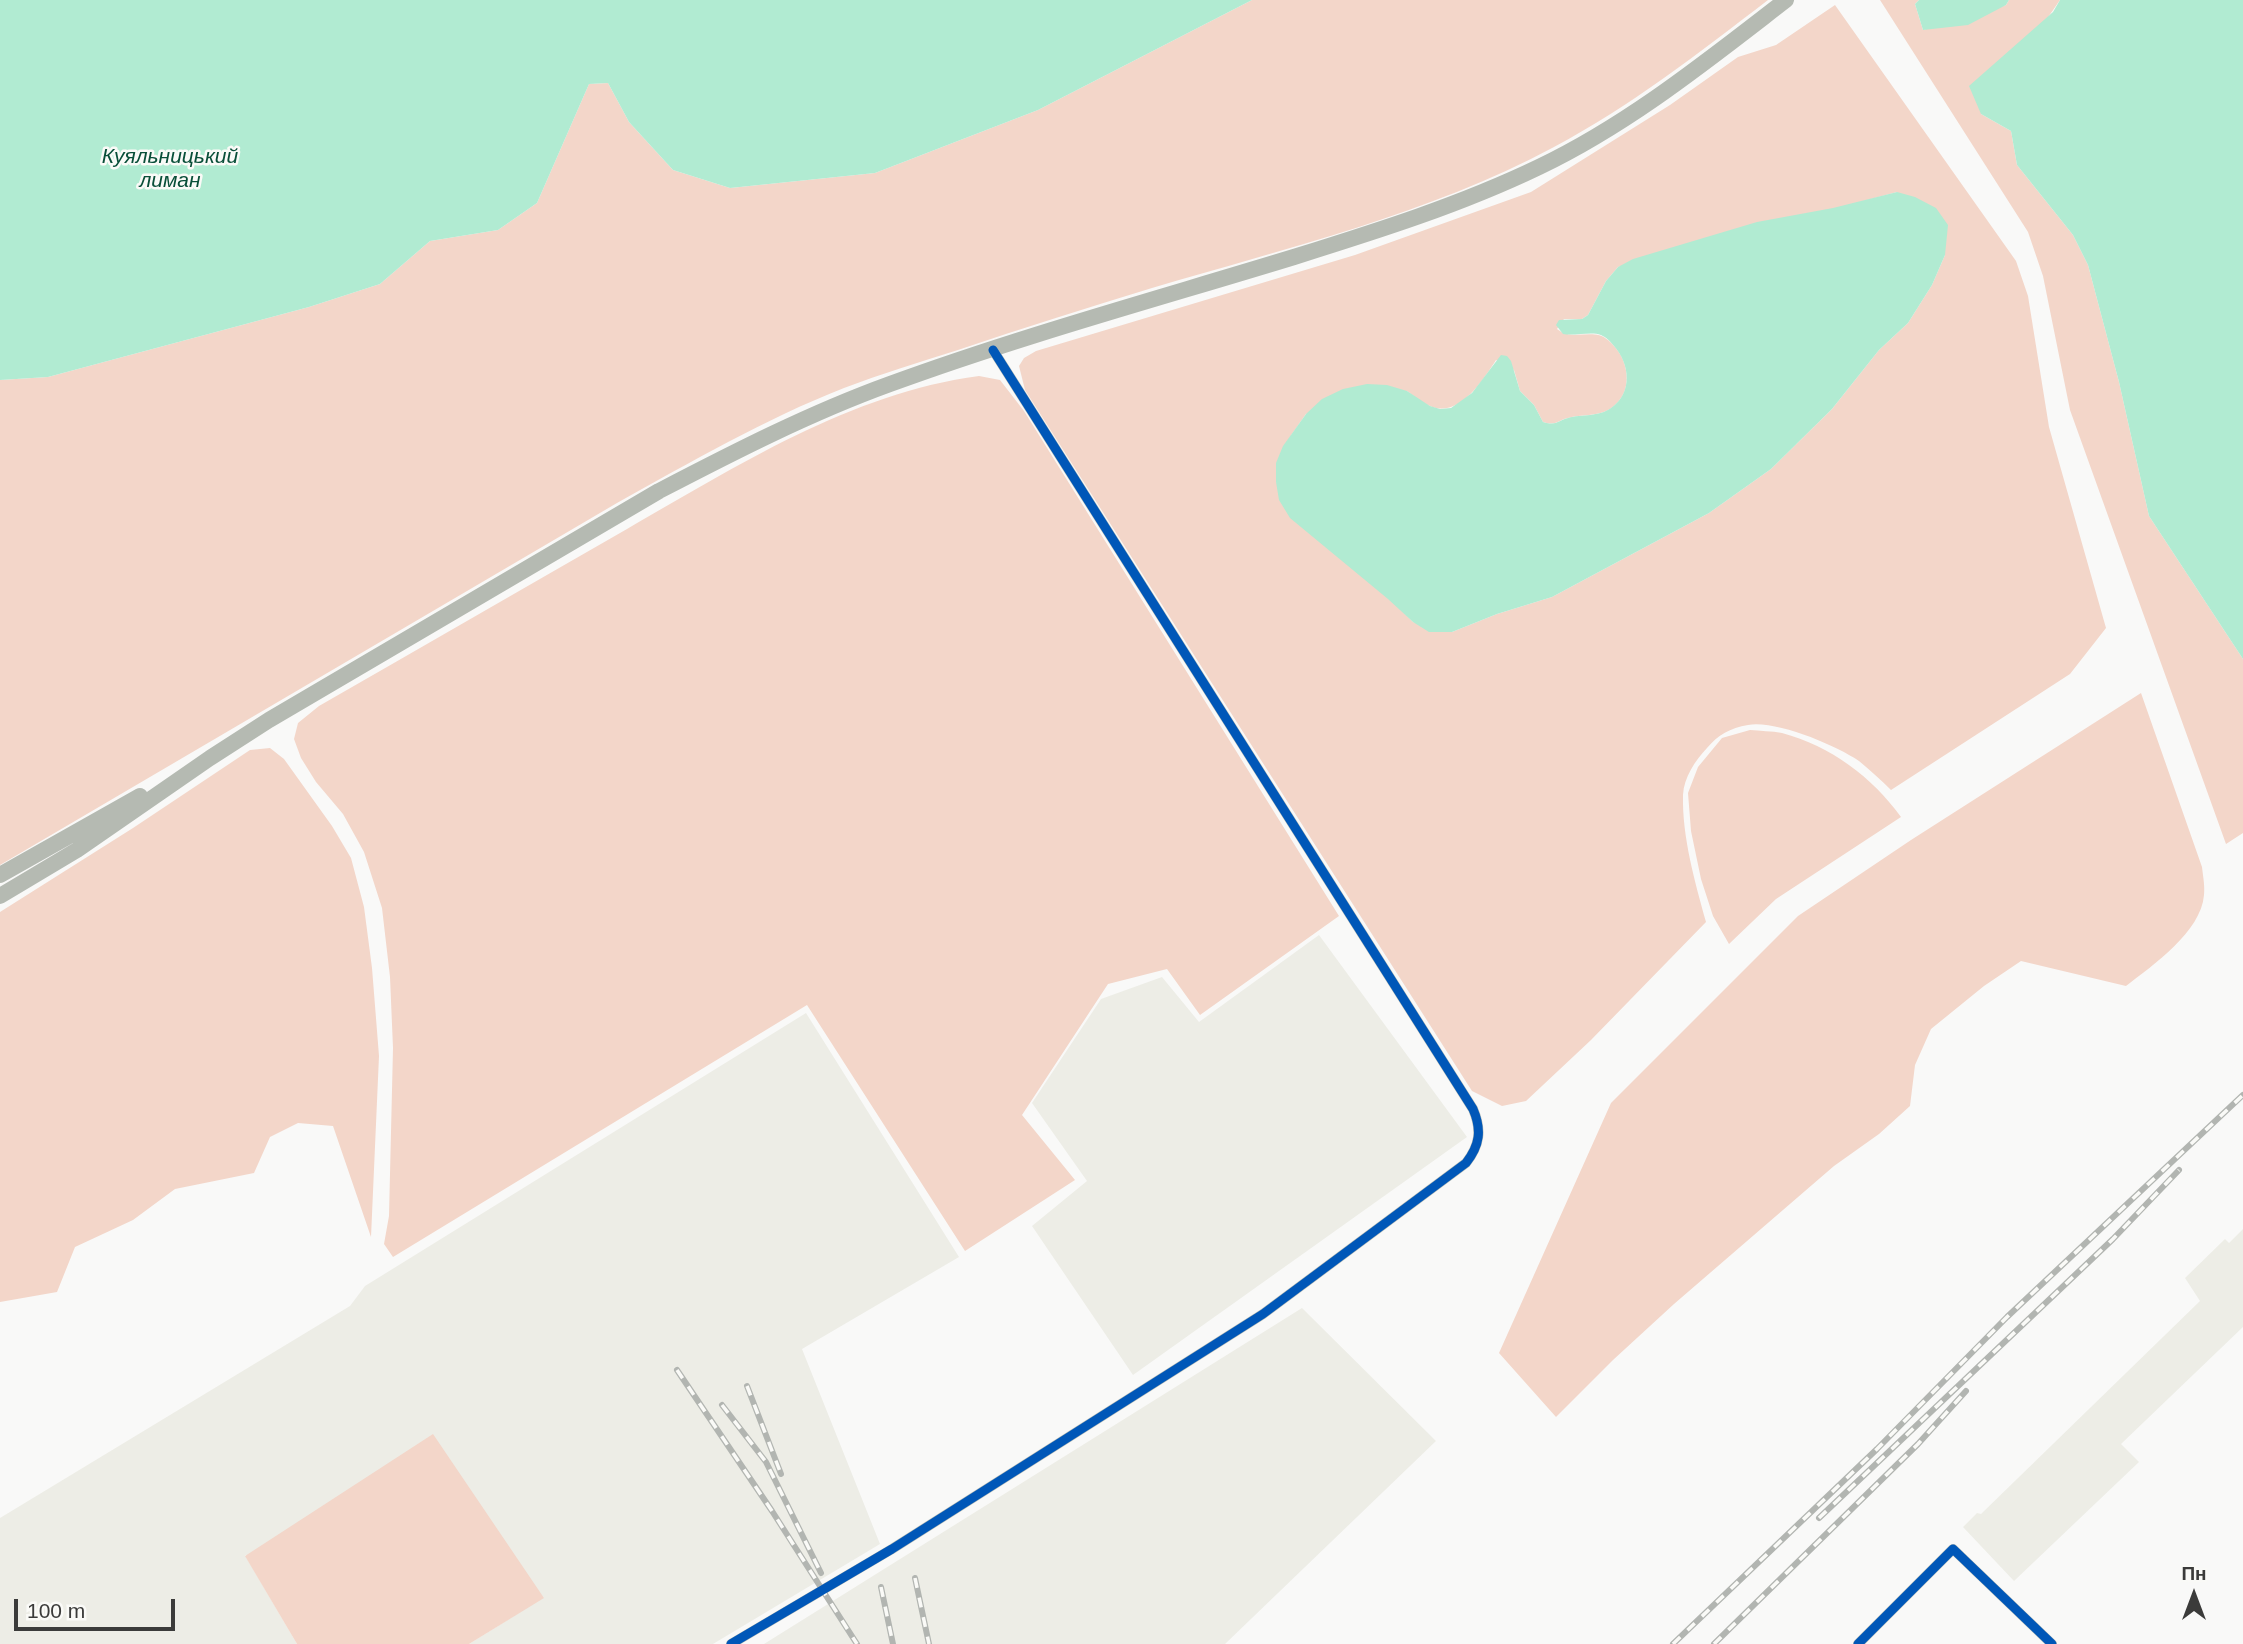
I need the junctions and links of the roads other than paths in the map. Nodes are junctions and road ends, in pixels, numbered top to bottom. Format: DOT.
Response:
graph roads {
  1 [pos="1786,0"];
  2 [pos="993,350"];
  3 [pos="210,758"];
  4 [pos="0,875"];
  5 [pos="0,896"];
  6 [pos="731,1644"];
  7 [pos="1858,1644"];
  8 [pos="2052,1644"];
  1 -- 2 [label="highway"];
  2 -- 3 [label="highway"];
  2 -- 6 [label="street"];
  3 -- 4 [label="highway"];
  3 -- 5 [label="highway"];
  7 -- 8 [label="street"];
}
